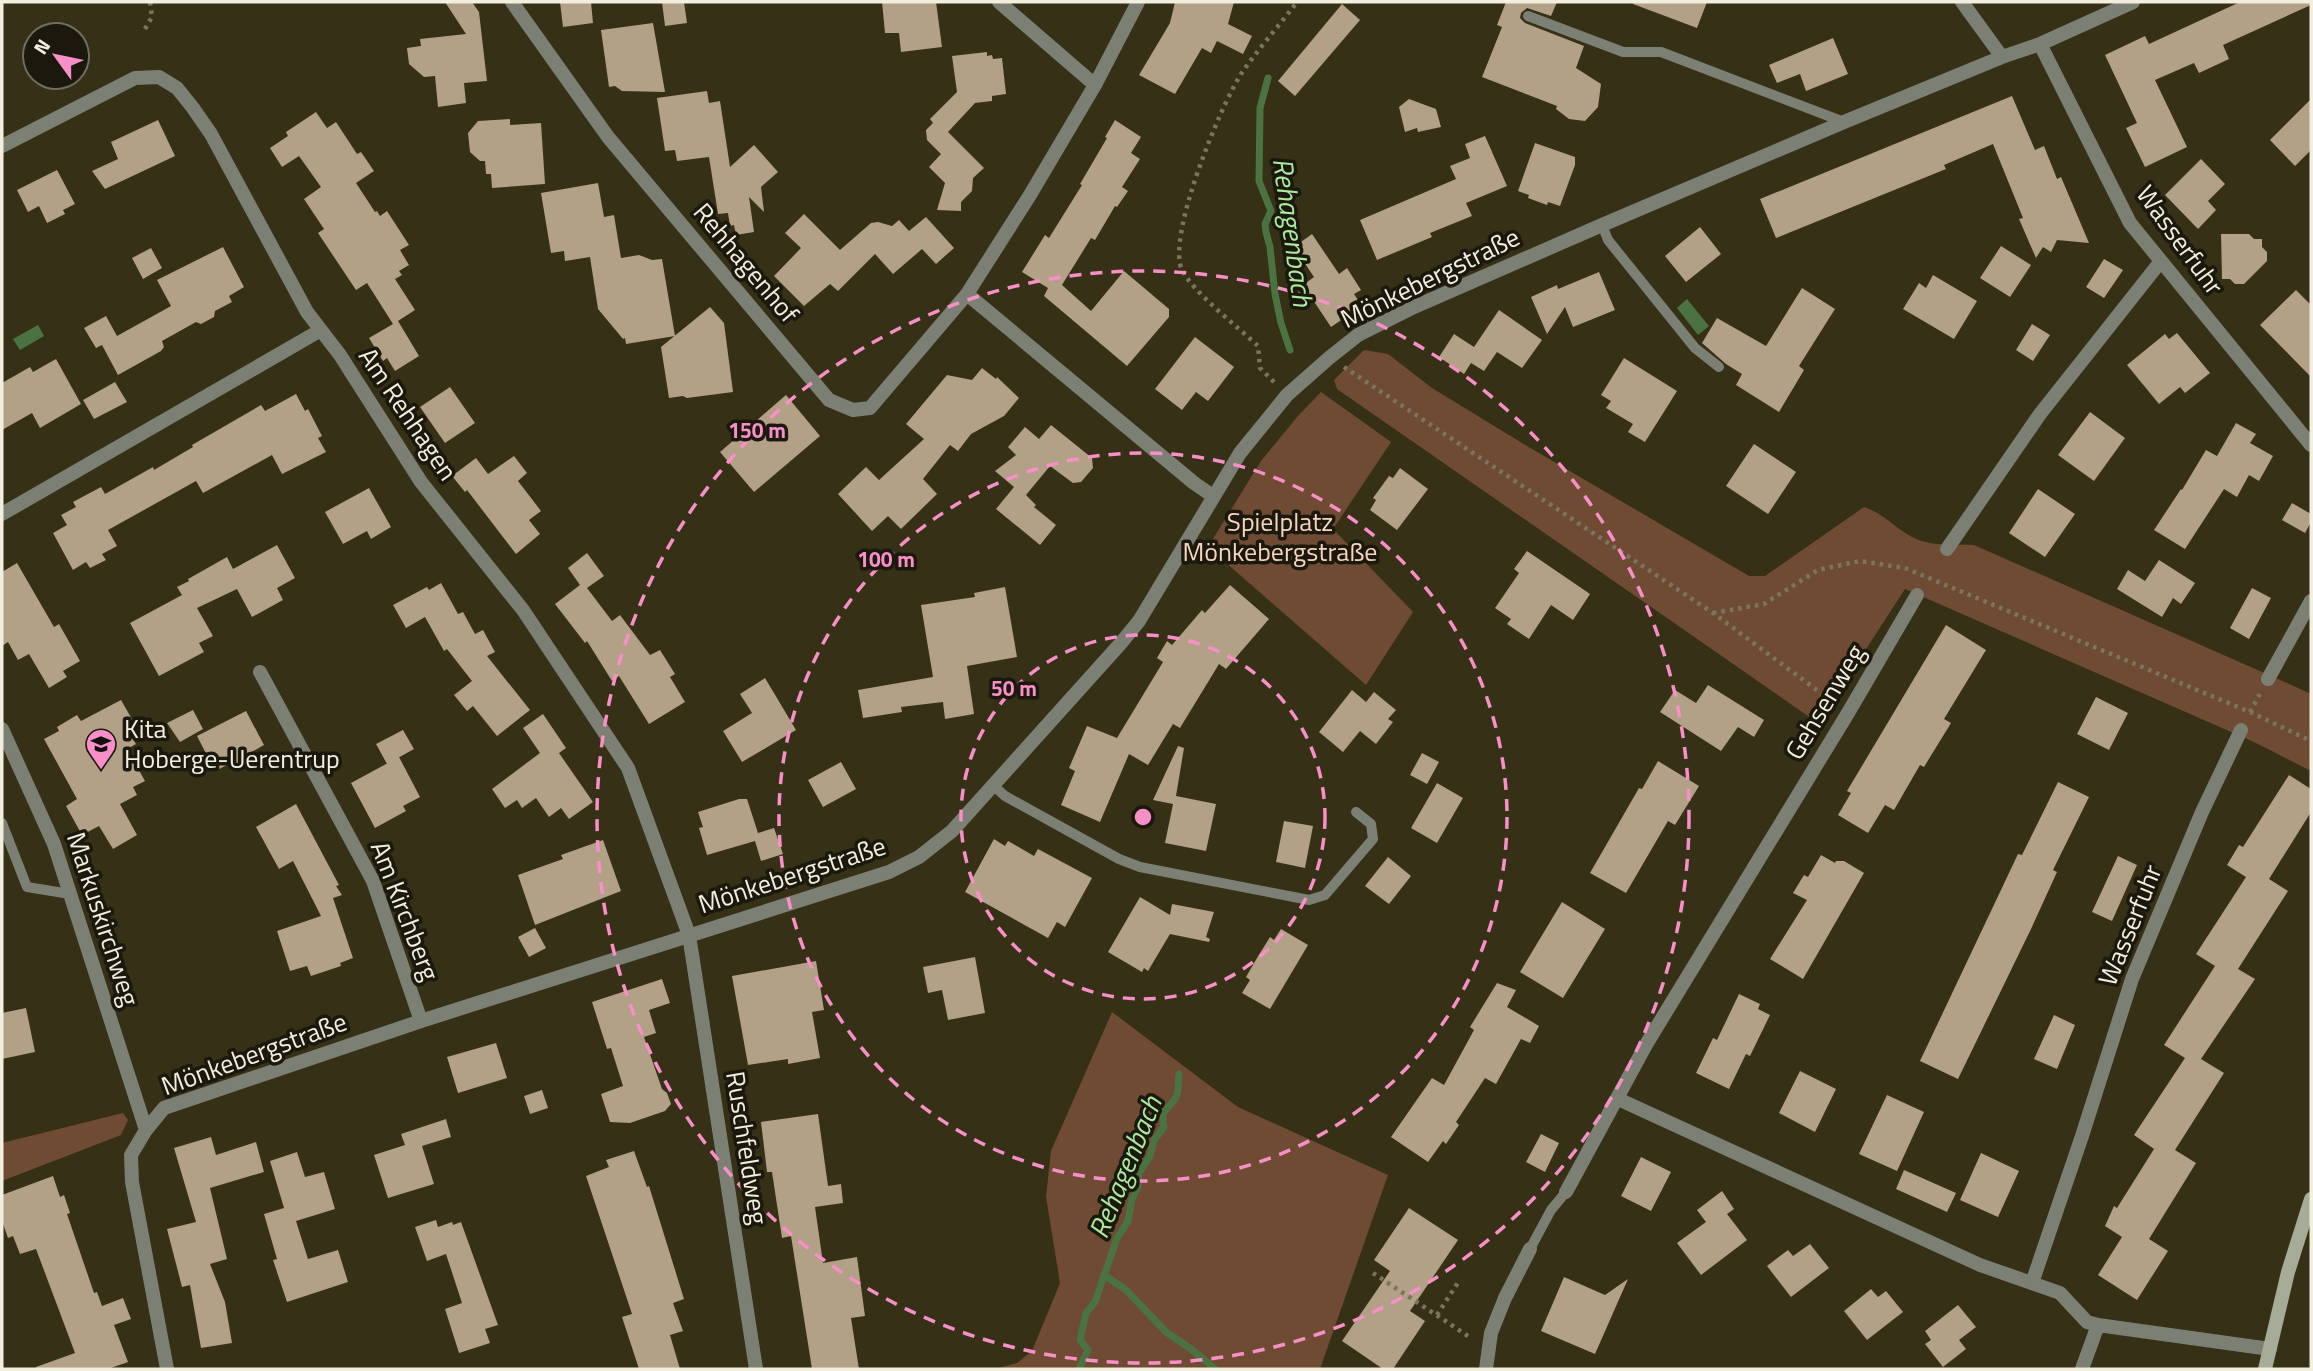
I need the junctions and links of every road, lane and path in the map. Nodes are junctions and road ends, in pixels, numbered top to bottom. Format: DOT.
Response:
graph roads {
  1 [pos="150,2"];
  2 [pos="512,2"];
  3 [pos="999,2"];
  4 [pos="1139,2"];
  5 [pos="1297,2"];
  6 [pos="1962,2"];
  7 [pos="2133,2"];
  8 [pos="1528,16"];
  9 [pos="145,29"];
  10 [pos="2040,44"];
  11 [pos="2001,57"];
  12 [pos="1095,85"];
  13 [pos="1844,122"];
  14 [pos="2,146"];
  15 [pos="1602,225"];
  16 [pos="2161,261"];
  17 [pos="967,294"];
  18 [pos="321,331"];
  19 [pos="1329,358"];
  20 [pos="1719,367"];
  21 [pos="1287,395"];
  22 [pos="2311,445"];
  23 [pos="1213,496"];
  24 [pos="2,514"];
  25 [pos="1947,549"];
  26 [pos="1929,577"];
  27 [pos="1917,595"];
  28 [pos="2311,601"];
  29 [pos="1713,613"];
  30 [pos="260,672"];
  31 [pos="2267,679"];
  32 [pos="2250,712"];
  33 [pos="1848,713"];
  34 [pos="2,729"];
  35 [pos="2241,730"];
  36 [pos="2311,741"];
  37 [pos="994,786"];
  38 [pos="1356,812"];
  39 [pos="2,823"];
  40 [pos="70,894"];
  41 [pos="688,935"];
  42 [pos="421,1021"];
  43 [pos="1618,1099"];
  44 [pos="146,1130"];
  45 [pos="1566,1192"];
  46 [pos="2311,1199"];
  47 [pos="1530,1249"];
  48 [pos="1373,1273"];
  49 [pos="1459,1281"];
  50 [pos="2032,1283"];
  51 [pos="1437,1315"];
  52 [pos="2098,1325"];
  53 [pos="2270,1349"];
  54 [pos="1489,1350"];
  55 [pos="167,1369"];
  56 [pos="757,1369"];
  57 [pos="1486,1369"];
  58 [pos="2082,1369"];
  59 [pos="2265,1369"];
  1 -- 9 [label="path"];
  2 -- 17 [label="street, Rehhagenhof"];
  3 -- 12 [label="street"];
  4 -- 12 [label="street, Rehhagenhof"];
  5 -- 21 [label="path"];
  6 -- 11 [label="street"];
  7 -- 10 [label="street, Mönkebergstraße"];
  8 -- 13 [label="lane"];
  10 -- 11 [label="street, Mönkebergstraße"];
  10 -- 16 [label="street, Wasserfuhr"];
  11 -- 13 [label="street, Mönkebergstraße"];
  12 -- 17 [label="street, Rehhagenhof"];
  13 -- 15 [label="street, Mönkebergstraße"];
  14 -- 18 [label="street, Am Rehhagen"];
  15 -- 19 [label="street, Mönkebergstraße"];
  15 -- 20 [label="lane"];
  16 -- 22 [label="street, Wasserfuhr"];
  16 -- 25 [label="street"];
  17 -- 23 [label="street"];
  18 -- 24 [label="street"];
  18 -- 41 [label="street, Am Rehhagen"];
  19 -- 21 [label="street, Mönkebergstraße"];
  19 -- 29 [label="path"];
  21 -- 23 [label="street, Mönkebergstraße"];
  23 -- 37 [label="street, Mönkebergstraße"];
  25 -- 26 [label="path"];
  26 -- 27 [label="path"];
  26 -- 29 [label="path"];
  26 -- 32 [label="path"];
  27 -- 33 [label="street, Gehsenweg"];
  28 -- 31 [label="street"];
  29 -- 33 [label="path"];
  30 -- 42 [label="street, Am Kirchberg"];
  31 -- 32 [label="path"];
  32 -- 35 [label="path"];
  32 -- 36 [label="path"];
  33 -- 43 [label="street, Gehsenweg"];
  34 -- 40 [label="street, Markuskirchweg"];
  35 -- 50 [label="street, Wasserfuhr"];
  37 -- 38 [label="lane"];
  37 -- 41 [label="street, Mönkebergstraße"];
  39 -- 40 [label="lane"];
  40 -- 44 [label="street, Markuskirchweg"];
  41 -- 42 [label="street, Mönkebergstraße"];
  41 -- 56 [label="street, Ruschfeldweg"];
  42 -- 44 [label="street, Mönkebergstraße"];
  43 -- 45 [label="street, Gehsenweg"];
  43 -- 50 [label="street"];
  44 -- 55 [label="street, Mönkebergstraße"];
  45 -- 47 [label="lane"];
  46 -- 53 [label="main road"];
  47 -- 54 [label="street"];
  48 -- 51 [label="path"];
  49 -- 51 [label="path"];
  50 -- 52 [label="street"];
  51 -- 54 [label="path"];
  52 -- 53 [label="street"];
  52 -- 58 [label="street"];
  53 -- 59 [label="main road"];
  54 -- 57 [label="street"];
}
